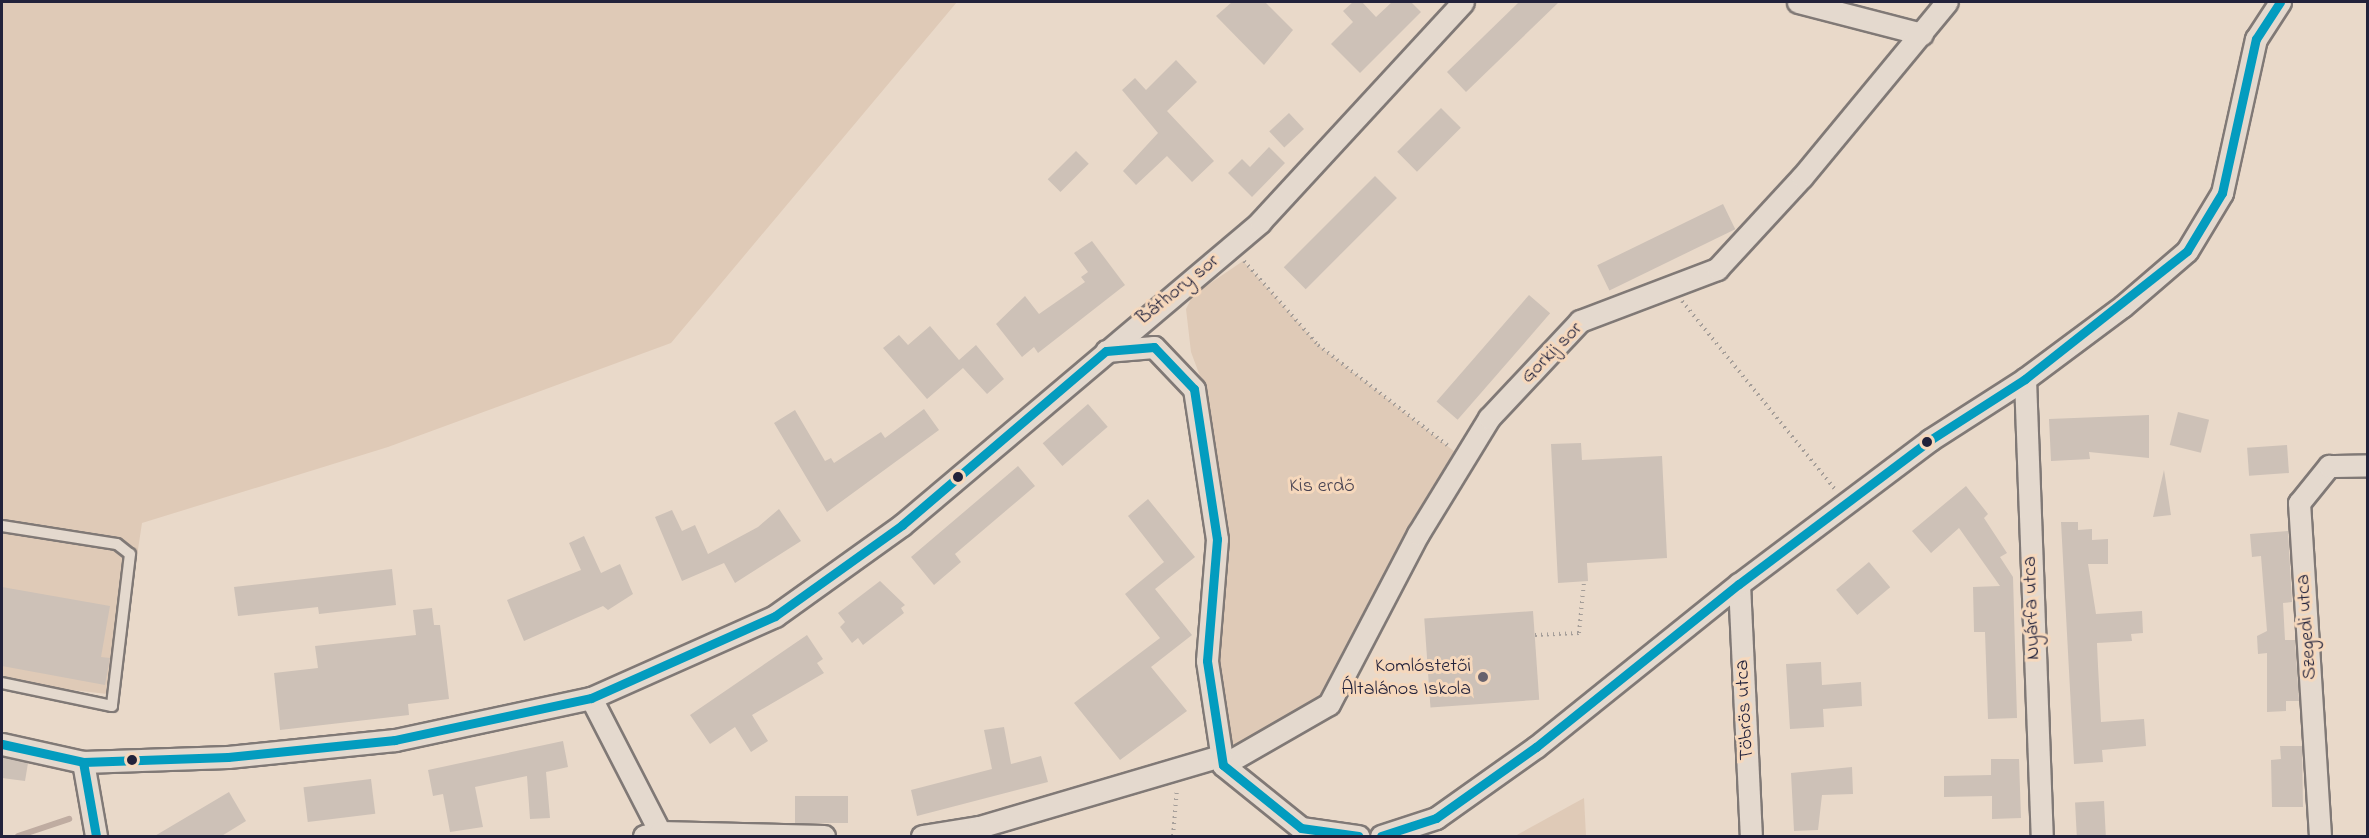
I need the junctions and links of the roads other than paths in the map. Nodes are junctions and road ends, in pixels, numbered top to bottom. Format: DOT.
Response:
graph roads {
  1 [pos="1463,2"];
  2 [pos="1798,2"];
  3 [pos="1947,2"];
  4 [pos="2280,2"];
  5 [pos="1922,34"];
  6 [pos="1106,351"];
  7 [pos="2025,379"];
  8 [pos="2367,465"];
  9 [pos="2,526"];
  10 [pos="1739,584"];
  11 [pos="2,683"];
  12 [pos="591,698"];
  13 [pos="2,744"];
  14 [pos="1222,760"];
  15 [pos="83,762"];
  16 [pos="652,834"];
  17 [pos="96,837"];
  18 [pos="824,837"];
  19 [pos="922,837"];
  20 [pos="1358,837"];
  21 [pos="1381,837"];
  22 [pos="1751,837"];
  23 [pos="2042,837"];
  24 [pos="2320,837"];
  1 -- 6 [label="street, Báthory sor"];
  2 -- 5 [label="street"];
  3 -- 5 [label="street, Gorkij sor"];
  4 -- 7 [label="street"];
  5 -- 14 [label="street, Gorkij sor"];
  6 -- 12 [label="street, Báthory sor"];
  6 -- 14 [label="street"];
  7 -- 10 [label="street"];
  7 -- 23 [label="street, Nyárfa utca"];
  8 -- 24 [label="street, Szegedi utca"];
  9 -- 11 [label="lane"];
  10 -- 21 [label="street"];
  10 -- 22 [label="street, Töbrös utca"];
  12 -- 15 [label="street, Báthory sor"];
  12 -- 16 [label="street"];
  13 -- 15 [label="street, Báthory sor"];
  14 -- 19 [label="street, Gorkij sor"];
  14 -- 20 [label="street"];
  15 -- 17 [label="street"];
  16 -- 18 [label="street"];
}
